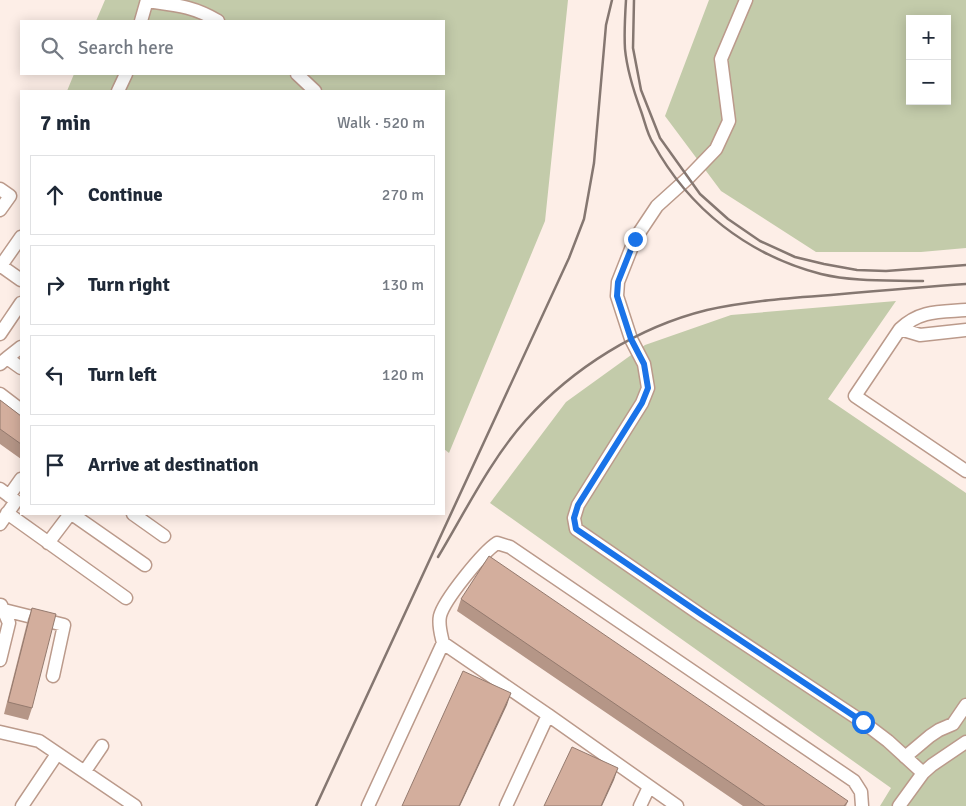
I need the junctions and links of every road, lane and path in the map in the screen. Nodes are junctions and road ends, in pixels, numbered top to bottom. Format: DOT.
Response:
graph roads {
  1 [pos="746,0"];
  2 [pos="147,1"];
  3 [pos="141,20"];
  4 [pos="216,20"];
  5 [pos="126,75"];
  6 [pos="297,75"];
  7 [pos="118,90"];
  8 [pos="314,90"];
  9 [pos="0,189"];
  10 [pos="0,210"];
  11 [pos="20,238"];
  12 [pos="0,266"];
  13 [pos="20,279"];
  14 [pos="20,304"];
  15 [pos="966,310"];
  16 [pos="900,329"];
  17 [pos="966,330"];
  18 [pos="0,334"];
  19 [pos="20,348"];
  20 [pos="4,361"];
  21 [pos="20,368"];
  22 [pos="0,394"];
  23 [pos="20,409"];
  24 [pos="966,471"];
  25 [pos="20,480"];
  26 [pos="4,492"];
  27 [pos="70,515"];
  28 [pos="72,515"];
  29 [pos="134,515"];
  30 [pos="4,519"];
  31 [pos="164,536"];
  32 [pos="48,542"];
  33 [pos="145,565"];
  34 [pos="126,598"];
  35 [pos="2,606"];
  36 [pos="443,643"];
  37 [pos="0,660"];
  38 [pos="53,676"];
  39 [pos="966,705"];
  40 [pos="548,715"];
  41 [pos="0,732"];
  42 [pos="966,742"];
  43 [pos="102,746"];
  44 [pos="954,750"];
  45 [pos="57,754"];
  46 [pos="966,756"];
  47 [pos="905,757"];
  48 [pos="85,772"];
  49 [pos="923,773"];
  50 [pos="649,787"];
  51 [pos="22,806"];
  52 [pos="135,806"];
  53 [pos="368,806"];
  54 [pos="506,806"];
  55 [pos="640,806"];
  56 [pos="677,806"];
  57 [pos="862,806"];
  58 [pos="898,806"];
  1 -- 47 [label="street"];
  2 -- 3 [label="street"];
  2 -- 4 [label="street"];
  5 -- 7 [label="street"];
  6 -- 8 [label="street"];
  9 -- 10 [label="street"];
  11 -- 12 [label="street"];
  12 -- 13 [label="street"];
  14 -- 18 [label="street"];
  15 -- 16 [label="street"];
  16 -- 17 [label="street"];
  16 -- 24 [label="street"];
  19 -- 20 [label="street"];
  20 -- 21 [label="street"];
  22 -- 23 [label="street"];
  25 -- 26 [label="street"];
  26 -- 30 [label="street"];
  27 -- 32 [label="street"];
  28 -- 33 [label="street"];
  29 -- 31 [label="street"];
  30 -- 32 [label="street"];
  32 -- 34 [label="street"];
  35 -- 37 [label="street"];
  35 -- 38 [label="street"];
  36 -- 40 [label="street"];
  36 -- 53 [label="street"];
  36 -- 57 [label="street"];
  39 -- 47 [label="street"];
  40 -- 50 [label="street"];
  40 -- 54 [label="street"];
  41 -- 45 [label="street"];
  42 -- 44 [label="street"];
  43 -- 48 [label="street"];
  44 -- 46 [label="street"];
  44 -- 49 [label="street"];
  45 -- 48 [label="street"];
  45 -- 51 [label="street"];
  47 -- 49 [label="street"];
  48 -- 52 [label="street"];
  49 -- 58 [label="street"];
  50 -- 55 [label="street"];
  50 -- 56 [label="street"];
}
